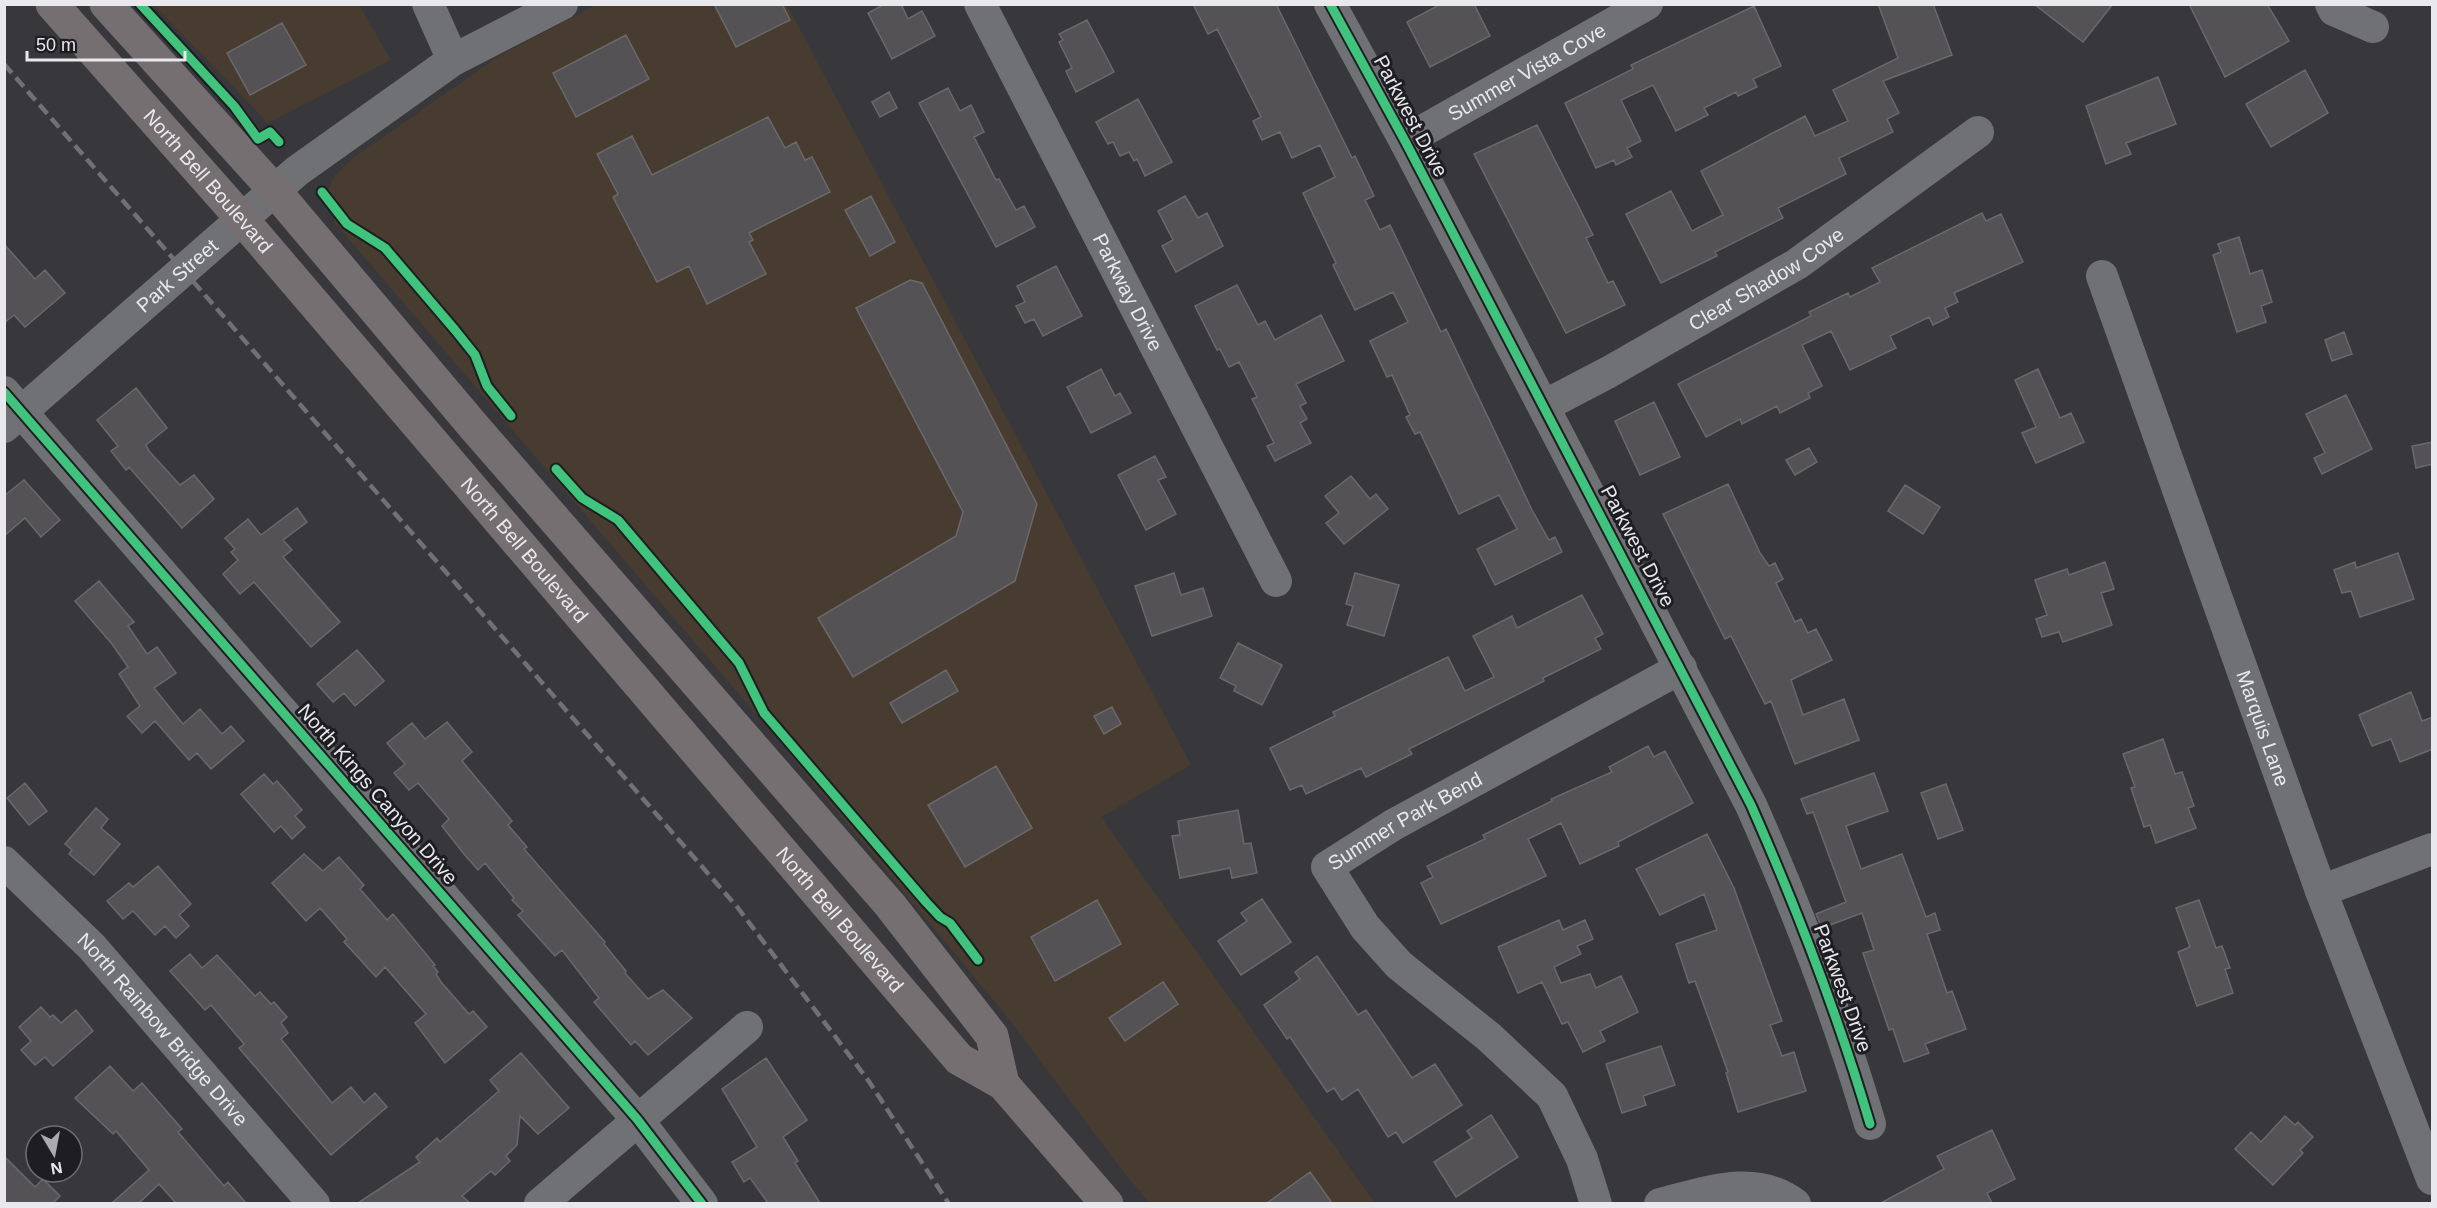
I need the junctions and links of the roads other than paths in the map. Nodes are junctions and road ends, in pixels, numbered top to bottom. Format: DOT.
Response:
graph roads {
  1 [pos="52,4"];
  2 [pos="106,4"];
  3 [pos="428,4"];
  4 [pos="562,4"];
  5 [pos="980,4"];
  6 [pos="1330,4"];
  7 [pos="1647,4"];
  8 [pos="2331,4"];
  9 [pos="2373,27"];
  10 [pos="453,60"];
  11 [pos="1978,132"];
  12 [pos="1405,141"];
  13 [pos="275,192"];
  14 [pos="242,219"];
  15 [pos="2102,276"];
  16 [pos="1544,406"];
  17 [pos="10,410"];
  18 [pos="1276,581"];
  19 [pos="1681,668"];
  20 [pos="2433,849"];
  21 [pos="4,862"];
  22 [pos="2321,891"];
  23 [pos="747,1027"];
  24 [pos="1003,1084"];
  25 [pos="638,1119"];
  26 [pos="1870,1124"];
  27 [pos="2433,1179"];
  28 [pos="314,1203"];
  29 [pos="540,1203"];
  30 [pos="702,1203"];
  31 [pos="1107,1203"];
  32 [pos="1596,1203"];
  33 [pos="1660,1203"];
  34 [pos="1795,1203"];
  1 -- 14 [label="main road, North Bell Boulevard"];
  2 -- 13 [label="main road, North Bell Boulevard"];
  3 -- 10 [label="street"];
  4 -- 10 [label="street, Park Street"];
  5 -- 18 [label="street, Parkway Drive"];
  6 -- 12 [label="street, Parkwest Drive"];
  7 -- 12 [label="street, Summer Vista Cove"];
  8 -- 9 [label="street"];
  10 -- 13 [label="street, Park Street"];
  11 -- 16 [label="street, Clear Shadow Cove"];
  12 -- 16 [label="street, Parkwest Drive"];
  13 -- 14 [label="street, Park Street"];
  13 -- 24 [label="main road, North Bell Boulevard"];
  14 -- 17 [label="street, Park Street"];
  14 -- 24 [label="main road, North Bell Boulevard"];
  15 -- 22 [label="street, Marquis Lane"];
  16 -- 19 [label="street, Parkwest Drive"];
  17 -- 25 [label="street, North Kings Canyon Drive"];
  19 -- 26 [label="street, Parkwest Drive"];
  19 -- 32 [label="street, Summer Park Bend"];
  20 -- 22 [label="street"];
  21 -- 28 [label="street, North Rainbow Bridge Drive"];
  22 -- 27 [label="street, Marquis Lane"];
  23 -- 25 [label="street"];
  24 -- 31 [label="main road, North Bell Boulevard"];
  25 -- 29 [label="street"];
  25 -- 30 [label="street, North Kings Canyon Drive"];
  33 -- 34 [label="street"];
}
